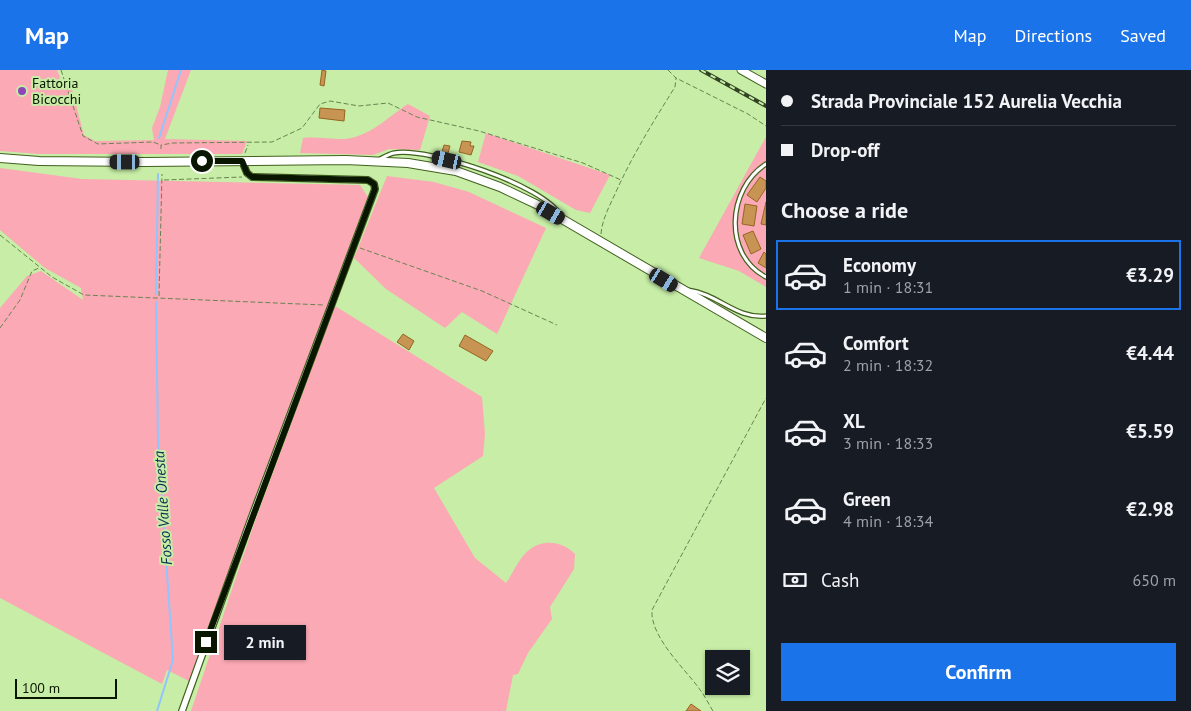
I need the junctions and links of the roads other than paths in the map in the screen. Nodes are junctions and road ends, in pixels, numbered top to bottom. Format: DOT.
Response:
graph roads {
  1 [pos="741,70"];
  2 [pos="766,84"];
  3 [pos="0,158"];
  4 [pos="242,161"];
  5 [pos="766,164"];
  6 [pos="766,277"];
  7 [pos="680,289"];
  8 [pos="766,316"];
  9 [pos="766,338"];
  10 [pos="182,711"];
  1 -- 2 [label="street"];
  3 -- 4 [label="main road"];
  4 -- 7 [label="main road"];
  4 -- 10 [label="street"];
  5 -- 6 [label="lane"];
  7 -- 8 [label="lane"];
  7 -- 9 [label="main road"];
}
